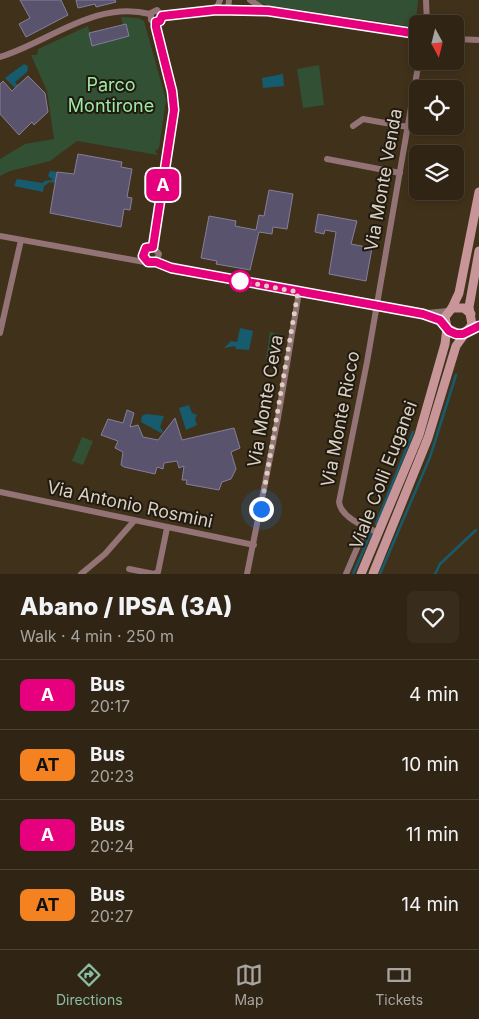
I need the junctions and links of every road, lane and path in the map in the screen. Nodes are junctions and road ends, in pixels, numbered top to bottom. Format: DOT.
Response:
graph roads {
  1 [pos="220,0"];
  2 [pos="230,0"];
  3 [pos="250,0"];
  4 [pos="426,0"];
  5 [pos="216,10"];
  6 [pos="228,10"];
  7 [pos="268,11"];
  8 [pos="150,14"];
  9 [pos="427,15"];
  10 [pos="162,16"];
  11 [pos="156,22"];
  12 [pos="409,33"];
  13 [pos="464,39"];
  14 [pos="479,40"];
  15 [pos="0,57"];
  16 [pos="418,70"];
  17 [pos="353,126"];
  18 [pos="408,127"];
  19 [pos="326,159"];
  20 [pos="400,173"];
  21 [pos="479,192"];
  22 [pos="0,236"];
  23 [pos="21,240"];
  24 [pos="153,247"];
  25 [pos="479,252"];
  26 [pos="145,261"];
  27 [pos="156,262"];
  28 [pos="298,292"];
  29 [pos="376,304"];
  30 [pos="450,309"];
  31 [pos="423,314"];
  32 [pos="474,317"];
  33 [pos="1,322"];
  34 [pos="479,326"];
  35 [pos="446,327"];
  36 [pos="468,331"];
  37 [pos="0,333"];
  38 [pos="0,492"];
  39 [pos="134,521"];
  40 [pos="366,527"];
  41 [pos="167,528"];
  42 [pos="379,533"];
  43 [pos="254,545"];
  44 [pos="129,569"];
  45 [pos="81,574"];
  46 [pos="247,574"];
  47 [pos="346,574"];
  48 [pos="361,574"];
  49 [pos="373,574"];
  1 -- 5 [label="street"];
  2 -- 6 [label="street"];
  3 -- 7 [label="street"];
  4 -- 9 [label="street"];
  5 -- 6 [label="street"];
  5 -- 10 [label="street"];
  6 -- 7 [label="street"];
  7 -- 12 [label="street"];
  8 -- 10 [label="street"];
  8 -- 11 [label="street"];
  8 -- 15 [label="street"];
  10 -- 11 [label="street"];
  11 -- 24 [label="street"];
  13 -- 14 [label="street"];
  16 -- 18 [label="street, Via Monte Venda"];
  17 -- 18 [label="street"];
  18 -- 20 [label="street, Via Monte Venda"];
  19 -- 20 [label="street"];
  20 -- 29 [label="street, Via Monte Venda"];
  21 -- 30 [label="main road, Viale Colli Euganei"];
  22 -- 23 [label="street"];
  23 -- 26 [label="street"];
  23 -- 33 [label="street"];
  24 -- 26 [label="street"];
  24 -- 27 [label="street"];
  25 -- 32 [label="main road, Viale Colli Euganei"];
  26 -- 27 [label="street"];
  27 -- 28 [label="street"];
  28 -- 29 [label="street"];
  28 -- 43 [label="street, Via Monte Ceva"];
  29 -- 31 [label="street"];
  29 -- 40 [label="street, Via Monte Ricco"];
  30 -- 31 [label="street"];
  30 -- 32 [label="main road"];
  30 -- 35 [label="main road, Viale Colli Euganei"];
  31 -- 35 [label="street"];
  32 -- 36 [label="main road, Viale Colli Euganei"];
  33 -- 37 [label="street"];
  34 -- 36 [label="main road"];
  35 -- 36 [label="main road"];
  35 -- 42 [label="main road, Viale Colli Euganei"];
  36 -- 49 [label="main road, Viale Colli Euganei"];
  38 -- 39 [label="street, Via Antonio Rosmini"];
  39 -- 41 [label="street, Via Antonio Rosmini"];
  39 -- 45 [label="street"];
  40 -- 42 [label="street, Via Monte Ricco"];
  40 -- 47 [label="street"];
  41 -- 43 [label="street, Via Antonio Rosmini"];
  41 -- 44 [label="street"];
  42 -- 48 [label="main road, Viale Colli Euganei"];
  43 -- 46 [label="street, Via Monte Ceva"];
}
